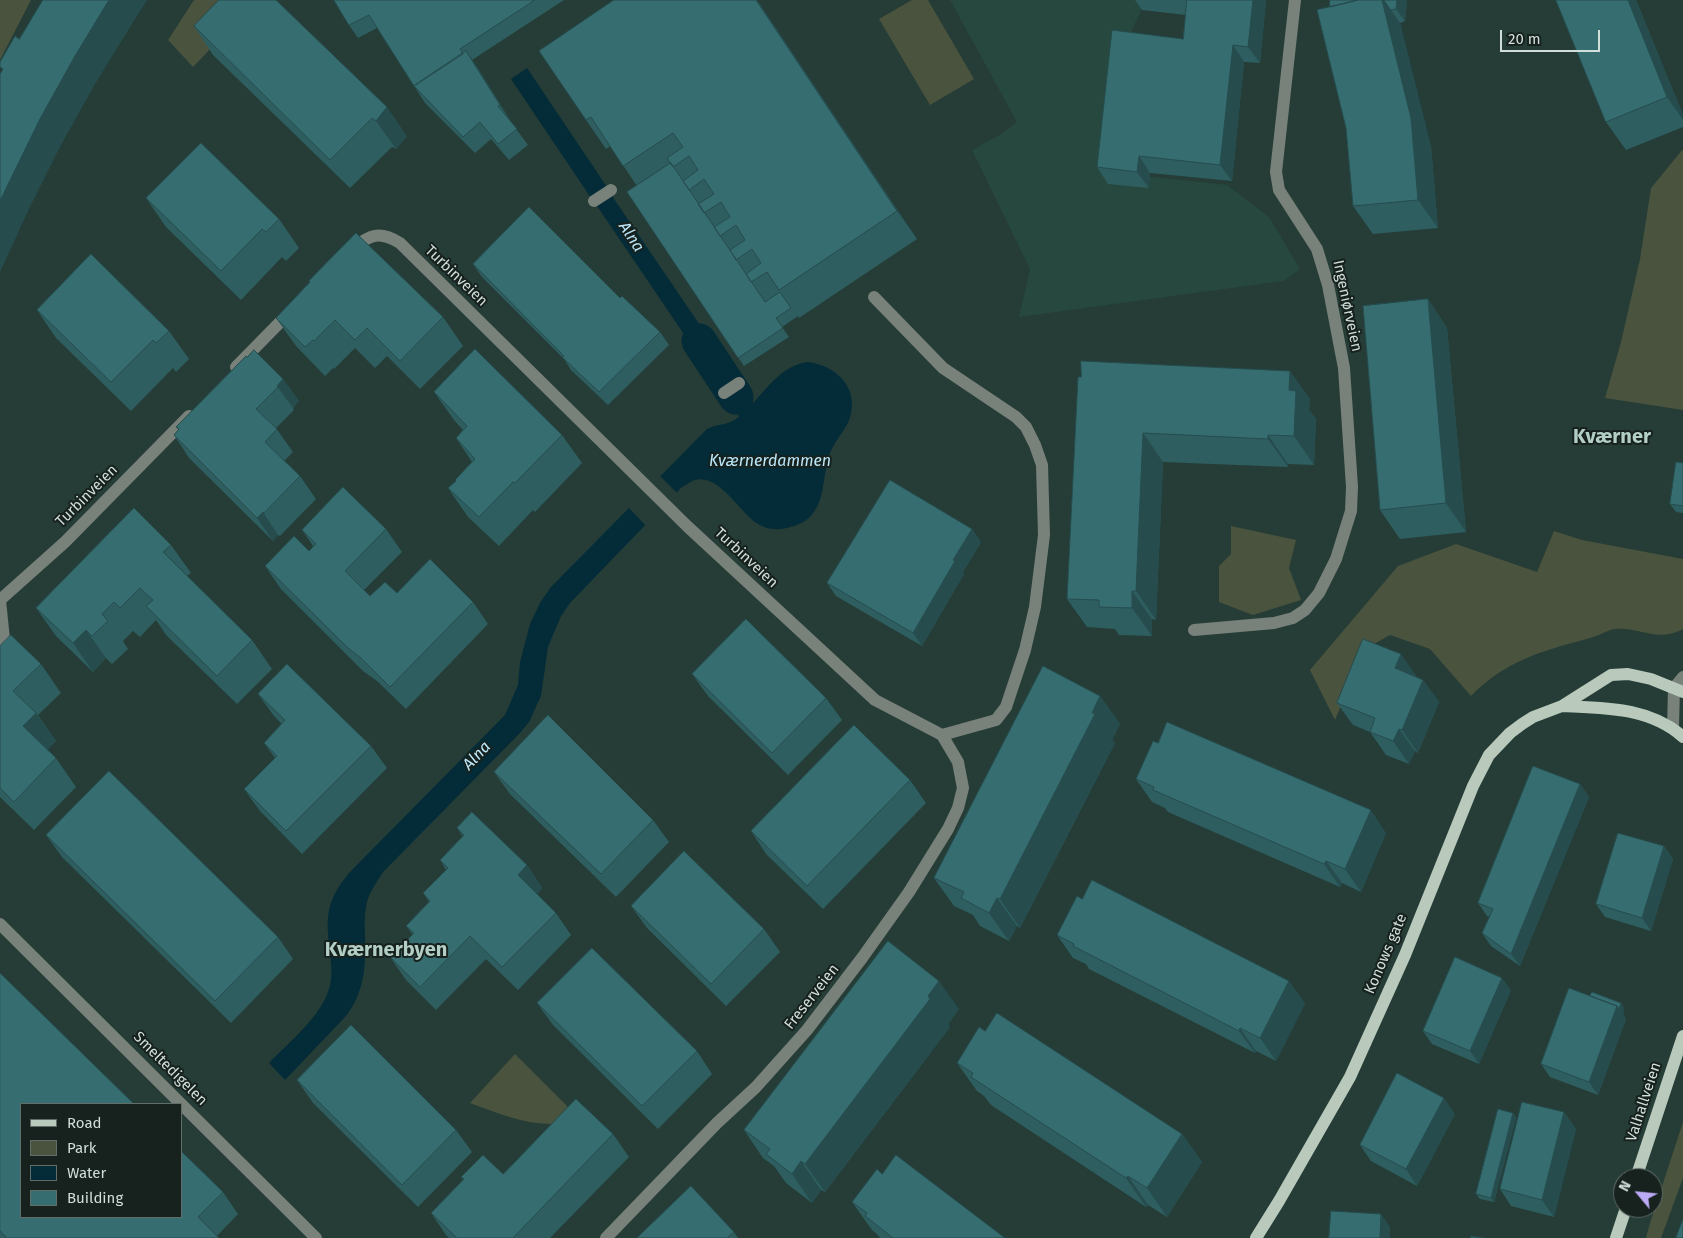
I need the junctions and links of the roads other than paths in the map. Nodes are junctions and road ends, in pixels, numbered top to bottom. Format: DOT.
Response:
graph roads {
  1 [pos="1295,0"];
  2 [pos="612,190"];
  3 [pos="594,201"];
  4 [pos="342,258"];
  5 [pos="874,297"];
  6 [pos="300,301"];
  7 [pos="230,373"];
  8 [pos="739,383"];
  9 [pos="724,393"];
  10 [pos="195,408"];
  11 [pos="0,600"];
  12 [pos="1194,630"];
  13 [pos="0,654"];
  14 [pos="1683,677"];
  15 [pos="1679,690"];
  16 [pos="1562,706"];
  17 [pos="1678,725"];
  18 [pos="942,735"];
  19 [pos="1683,737"];
  20 [pos="0,924"];
  21 [pos="1683,1036"];
  22 [pos="180,1103"];
  23 [pos="182,1105"];
  24 [pos="1639,1168"];
  25 [pos="1623,1218"];
  26 [pos="316,1238"];
  27 [pos="606,1238"];
  28 [pos="1256,1238"];
  29 [pos="1616,1238"];
  1 -- 12 [label="street, Ingeniørveien"];
  2 -- 3 [label="street"];
  4 -- 18 [label="street, Turbinveien"];
  5 -- 18 [label="street"];
  6 -- 7 [label="street"];
  8 -- 9 [label="street"];
  10 -- 11 [label="street, Turbinveien"];
  11 -- 13 [label="street, Turbinveien"];
  14 -- 15 [label="street"];
  15 -- 16 [label="main road, Konows gate"];
  15 -- 17 [label="street"];
  16 -- 17 [label="main road, Konows gate"];
  16 -- 28 [label="main road, Konows gate"];
  17 -- 19 [label="main road"];
  18 -- 27 [label="street, Freserveien"];
  20 -- 22 [label="street, Smeltedigelen"];
  21 -- 24 [label="main road, Valhallveien"];
  23 -- 26 [label="street, Smeltedigelen"];
  25 -- 29 [label="main road"];
}
